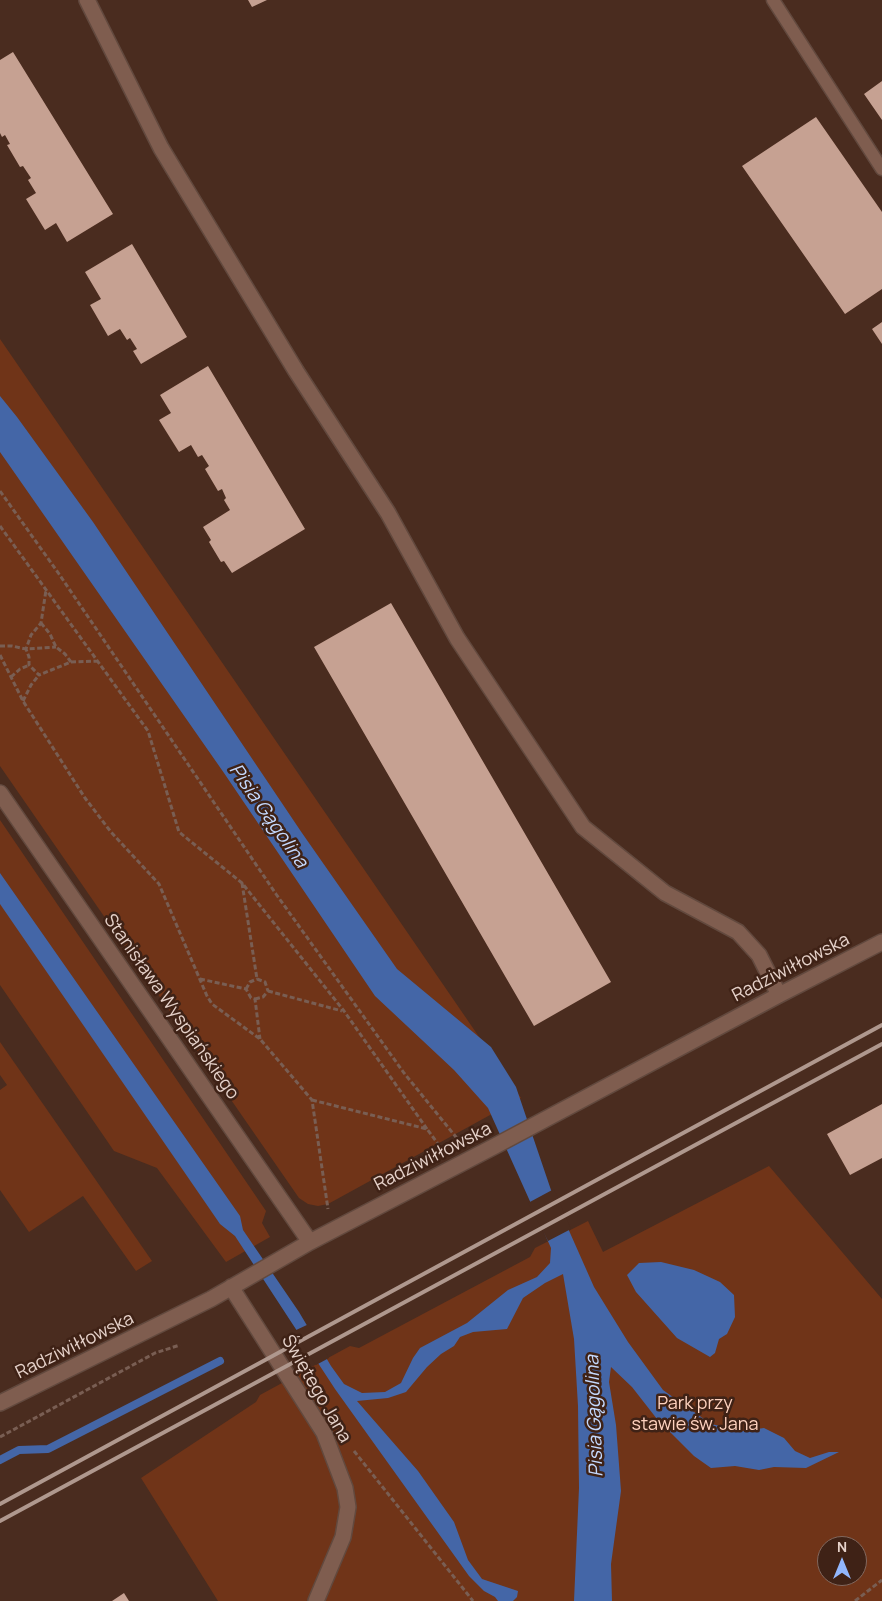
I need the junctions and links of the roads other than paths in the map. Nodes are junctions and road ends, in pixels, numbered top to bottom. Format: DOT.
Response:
graph roads {
  1 [pos="87,0"];
  2 [pos="772,0"];
  3 [pos="882,169"];
  4 [pos="0,793"];
  5 [pos="882,942"];
  6 [pos="779,995"];
  7 [pos="310,1242"];
  8 [pos="231,1288"];
  9 [pos="0,1403"];
  10 [pos="316,1601"];
  1 -- 6 [label="street"];
  2 -- 3 [label="lane"];
  4 -- 7 [label="street, Stanisława Wyspiańskiego"];
  5 -- 6 [label="street, Radziwiłłowska"];
  6 -- 7 [label="street, Radziwiłłowska"];
  7 -- 8 [label="street, Radziwiłłowska"];
  8 -- 9 [label="street, Radziwiłłowska"];
  8 -- 10 [label="street, Świętego Jana"];
}
